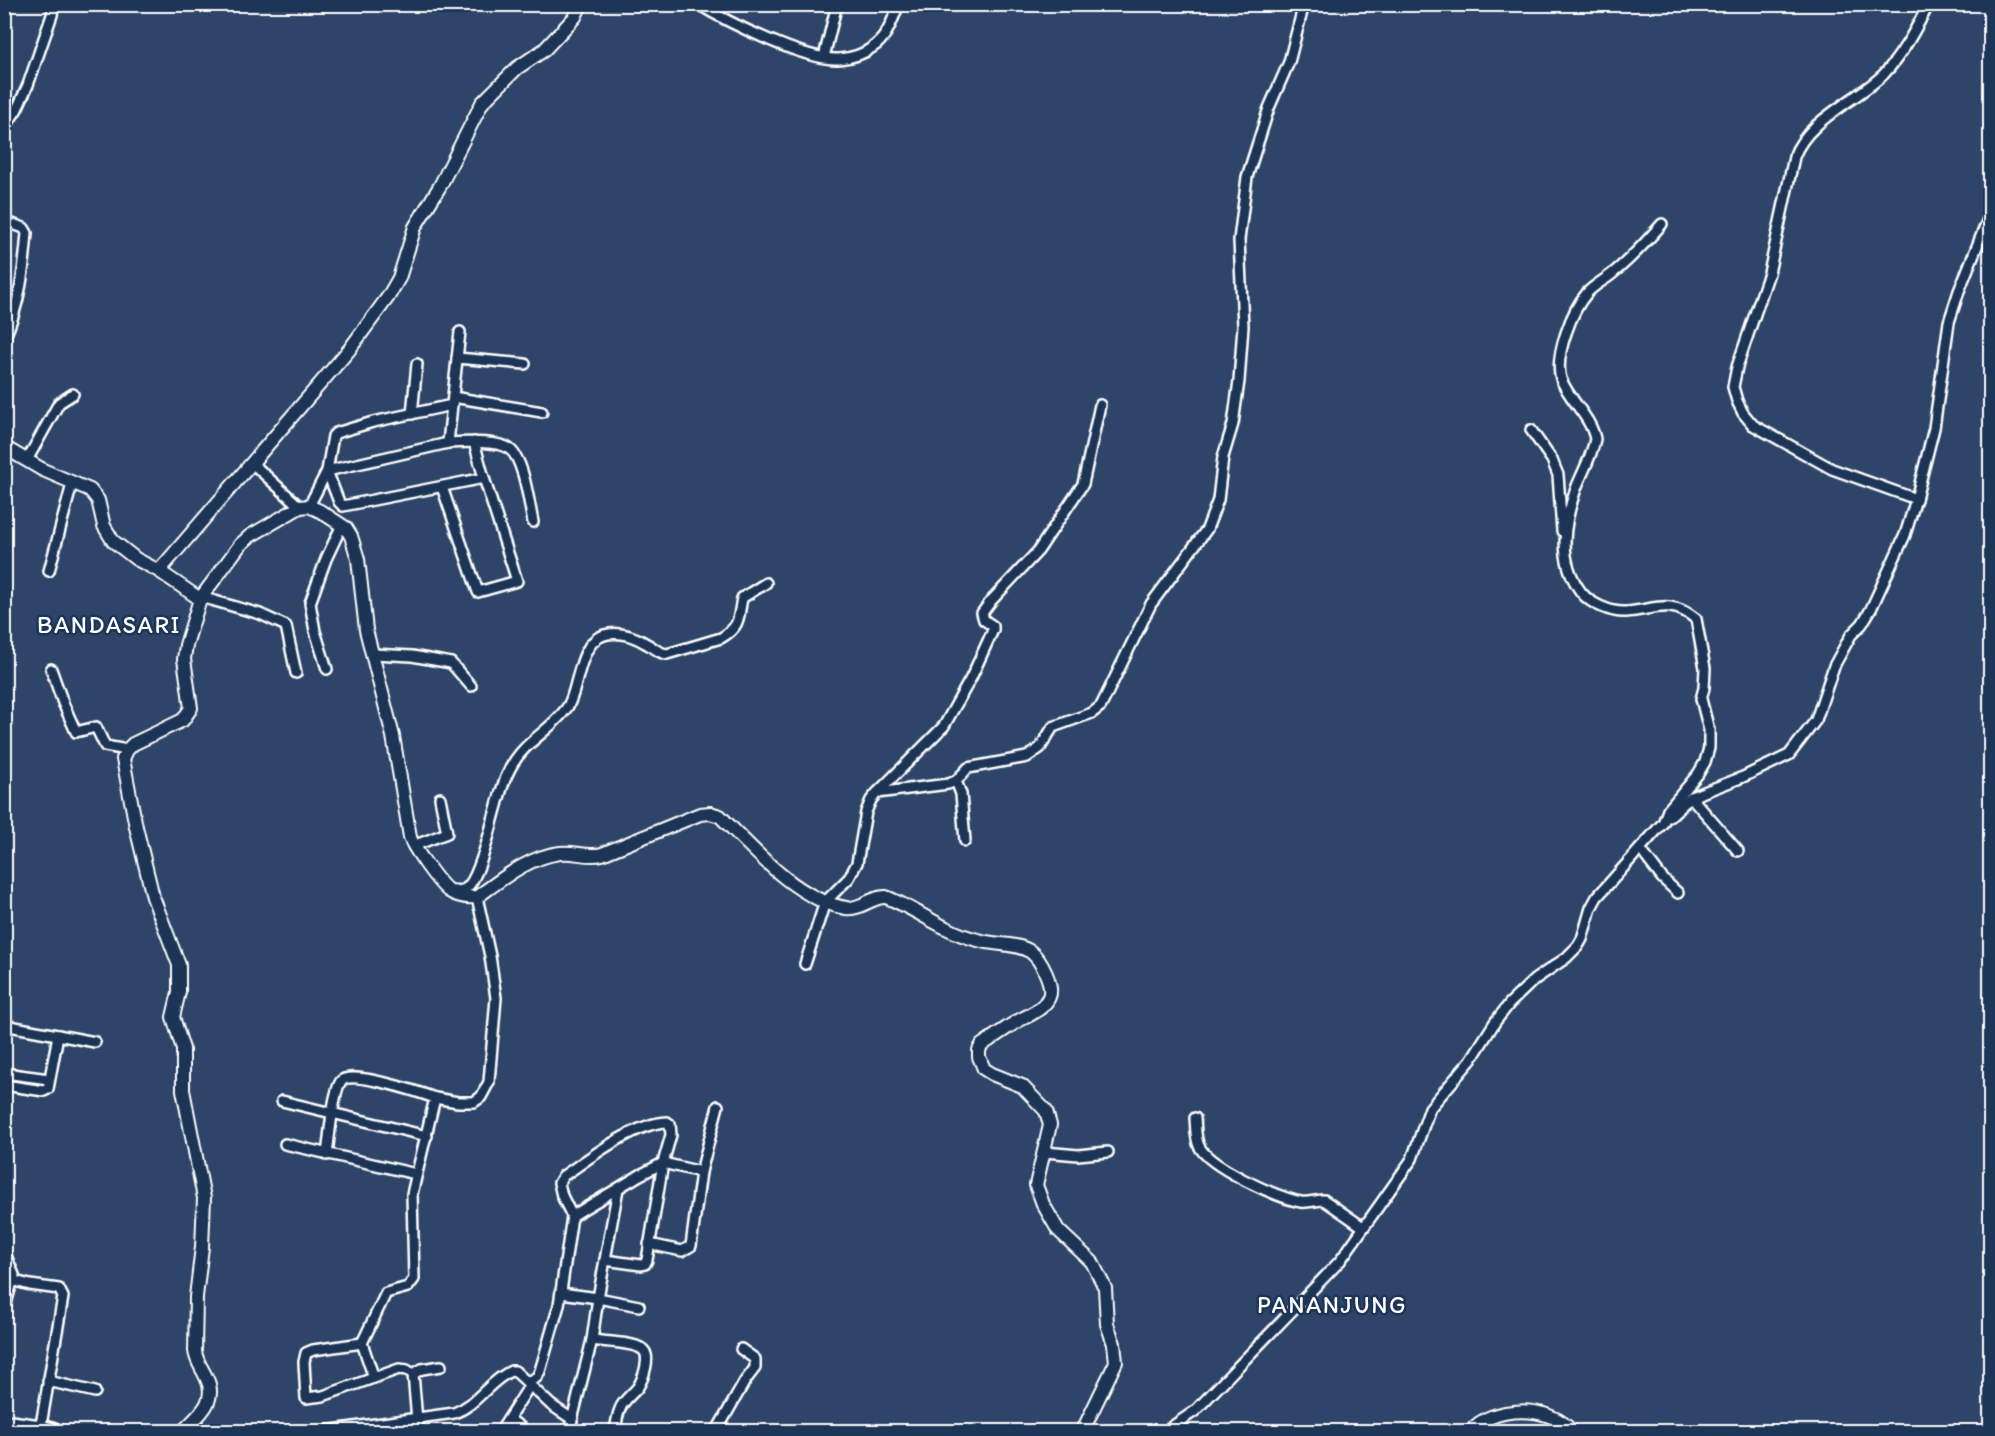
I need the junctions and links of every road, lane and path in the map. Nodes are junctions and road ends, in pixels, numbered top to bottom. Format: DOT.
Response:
graph roads {
  1 [pos="54,4"];
  2 [pos="581,4"];
  3 [pos="698,4"];
  4 [pos="837,4"];
  5 [pos="898,4"];
  6 [pos="1304,4"];
  7 [pos="1929,4"];
  8 [pos="824,57"];
  9 [pos="4,129"];
  10 [pos="1990,214"];
  11 [pos="4,221"];
  12 [pos="1662,224"];
  13 [pos="460,332"];
  14 [pos="4,339"];
  15 [pos="457,358"];
  16 [pos="417,364"];
  17 [pos="525,364"];
  18 [pos="73,394"];
  19 [pos="452,401"];
  20 [pos="1100,405"];
  21 [pos="542,412"];
  22 [pos="412,414"];
  23 [pos="1531,430"];
  24 [pos="474,442"];
  25 [pos="448,443"];
  26 [pos="6,450"];
  27 [pos="27,460"];
  28 [pos="252,463"];
  29 [pos="327,471"];
  30 [pos="484,478"];
  31 [pos="72,484"];
  32 [pos="442,487"];
  33 [pos="1916,499"];
  34 [pos="304,506"];
  35 [pos="533,522"];
  36 [pos="342,525"];
  37 [pos="1564,539"];
  38 [pos="49,571"];
  39 [pos="159,571"];
  40 [pos="766,583"];
  41 [pos="201,598"];
  42 [pos="373,654"];
  43 [pos="51,669"];
  44 [pos="327,669"];
  45 [pos="296,673"];
  46 [pos="471,686"];
  47 [pos="127,750"];
  48 [pos="956,781"];
  49 [pos="877,793"];
  50 [pos="1691,797"];
  51 [pos="440,798"];
  52 [pos="1663,823"];
  53 [pos="965,841"];
  54 [pos="413,846"];
  55 [pos="1640,849"];
  56 [pos="1738,850"];
  57 [pos="447,890"];
  58 [pos="1678,893"];
  59 [pos="477,897"];
  60 [pos="825,902"];
  61 [pos="805,964"];
  62 [pos="4,1025"];
  63 [pos="58,1035"];
  64 [pos="95,1042"];
  65 [pos="4,1073"];
  66 [pos="49,1079"];
  67 [pos="4,1085"];
  68 [pos="435,1098"];
  69 [pos="282,1101"];
  70 [pos="718,1106"];
  71 [pos="334,1113"];
  72 [pos="1195,1118"];
  73 [pos="427,1136"];
  74 [pos="285,1144"];
  75 [pos="1045,1152"];
  76 [pos="1108,1152"];
  77 [pos="327,1155"];
  78 [pos="663,1163"];
  79 [pos="700,1172"];
  80 [pos="416,1174"];
  81 [pos="618,1189"];
  82 [pos="572,1216"];
  83 [pos="1363,1227"];
  84 [pos="649,1244"];
  85 [pos="4,1251"];
  86 [pos="605,1260"];
  87 [pos="8,1279"];
  88 [pos="561,1293"];
  89 [pos="598,1299"];
  90 [pos="639,1306"];
  91 [pos="4,1311"];
  92 [pos="592,1340"];
  93 [pos="362,1343"];
  94 [pos="741,1349"];
  95 [pos="441,1366"];
  96 [pos="413,1374"];
  97 [pos="374,1378"];
  98 [pos="48,1381"];
  99 [pos="529,1383"];
  100 [pos="95,1392"];
  101 [pos="416,1419"];
  102 [pos="509,1419"];
  103 [pos="572,1419"];
  104 [pos="4,1420"];
  105 [pos="41,1425"];
  106 [pos="374,1428"];
  107 [pos="67,1431"];
  108 [pos="182,1431"];
  109 [pos="318,1431"];
  110 [pos="418,1431"];
  111 [pos="500,1431"];
  112 [pos="526,1431"];
  113 [pos="569,1431"];
  114 [pos="615,1431"];
  115 [pos="716,1431"];
  116 [pos="1082,1431"];
  117 [pos="1164,1431"];
  118 [pos="1470,1431"];
  119 [pos="1572,1431"];
  1 -- 9 [label="street"];
  2 -- 28 [label="street"];
  3 -- 8 [label="street"];
  4 -- 8 [label="street"];
  5 -- 8 [label="street"];
  6 -- 48 [label="street"];
  7 -- 33 [label="street"];
  10 -- 33 [label="street"];
  11 -- 14 [label="street"];
  12 -- 37 [label="street"];
  13 -- 15 [label="street"];
  15 -- 17 [label="street"];
  15 -- 19 [label="street"];
  16 -- 22 [label="street"];
  18 -- 27 [label="street"];
  19 -- 21 [label="street"];
  19 -- 22 [label="street"];
  19 -- 25 [label="street"];
  20 -- 49 [label="street"];
  22 -- 29 [label="street"];
  23 -- 37 [label="street"];
  24 -- 25 [label="street"];
  24 -- 30 [label="street"];
  24 -- 35 [label="street"];
  25 -- 29 [label="street"];
  26 -- 27 [label="street"];
  27 -- 31 [label="street"];
  28 -- 34 [label="street"];
  28 -- 39 [label="street"];
  29 -- 32 [label="street"];
  29 -- 34 [label="street"];
  30 -- 32 [label="street"];
  30 -- 32 [label="street"];
  31 -- 38 [label="street"];
  31 -- 39 [label="street"];
  33 -- 50 [label="street"];
  34 -- 36 [label="street"];
  34 -- 41 [label="street"];
  36 -- 42 [label="street"];
  36 -- 44 [label="street"];
  37 -- 52 [label="street"];
  39 -- 41 [label="street"];
  40 -- 57 [label="street"];
  41 -- 45 [label="street"];
  41 -- 47 [label="street"];
  42 -- 46 [label="street"];
  42 -- 54 [label="street"];
  43 -- 47 [label="street"];
  47 -- 108 [label="street"];
  48 -- 49 [label="street"];
  48 -- 53 [label="street"];
  49 -- 60 [label="street"];
  50 -- 52 [label="street"];
  50 -- 56 [label="street"];
  51 -- 54 [label="street"];
  52 -- 55 [label="street"];
  54 -- 57 [label="street"];
  55 -- 58 [label="street"];
  55 -- 83 [label="street"];
  57 -- 59 [label="street"];
  59 -- 60 [label="street"];
  59 -- 68 [label="street"];
  60 -- 61 [label="street"];
  60 -- 75 [label="street"];
  62 -- 63 [label="street"];
  63 -- 64 [label="street"];
  63 -- 66 [label="street"];
  65 -- 66 [label="street"];
  66 -- 67 [label="street"];
  68 -- 71 [label="street"];
  68 -- 73 [label="street"];
  69 -- 71 [label="street"];
  70 -- 79 [label="street"];
  71 -- 73 [label="street"];
  71 -- 77 [label="street"];
  72 -- 83 [label="street"];
  73 -- 80 [label="street"];
  74 -- 77 [label="street"];
  75 -- 76 [label="street"];
  75 -- 116 [label="street"];
  77 -- 80 [label="street"];
  78 -- 79 [label="street"];
  78 -- 81 [label="street"];
  78 -- 82 [label="street"];
  78 -- 84 [label="street"];
  79 -- 84 [label="street"];
  80 -- 93 [label="street"];
  81 -- 82 [label="street"];
  81 -- 86 [label="street"];
  82 -- 88 [label="street"];
  83 -- 117 [label="street"];
  84 -- 86 [label="street"];
  85 -- 87 [label="street"];
  86 -- 89 [label="street"];
  87 -- 91 [label="street"];
  87 -- 98 [label="street"];
  88 -- 89 [label="street"];
  88 -- 99 [label="street"];
  89 -- 90 [label="street"];
  89 -- 92 [label="street"];
  92 -- 103 [label="street"];
  92 -- 114 [label="street"];
  93 -- 97 [label="street"];
  93 -- 97 [label="street"];
  94 -- 115 [label="street"];
  95 -- 96 [label="street"];
  96 -- 97 [label="street"];
  96 -- 101 [label="street"];
  98 -- 100 [label="street"];
  98 -- 105 [label="street"];
  99 -- 101 [label="street"];
  99 -- 102 [label="street"];
  99 -- 103 [label="street"];
  101 -- 106 [label="street"];
  101 -- 110 [label="street"];
  102 -- 111 [label="street"];
  102 -- 112 [label="street"];
  103 -- 113 [label="street"];
  104 -- 105 [label="street"];
  105 -- 107 [label="street"];
  106 -- 109 [label="street"];
  118 -- 119 [label="street"];
}
